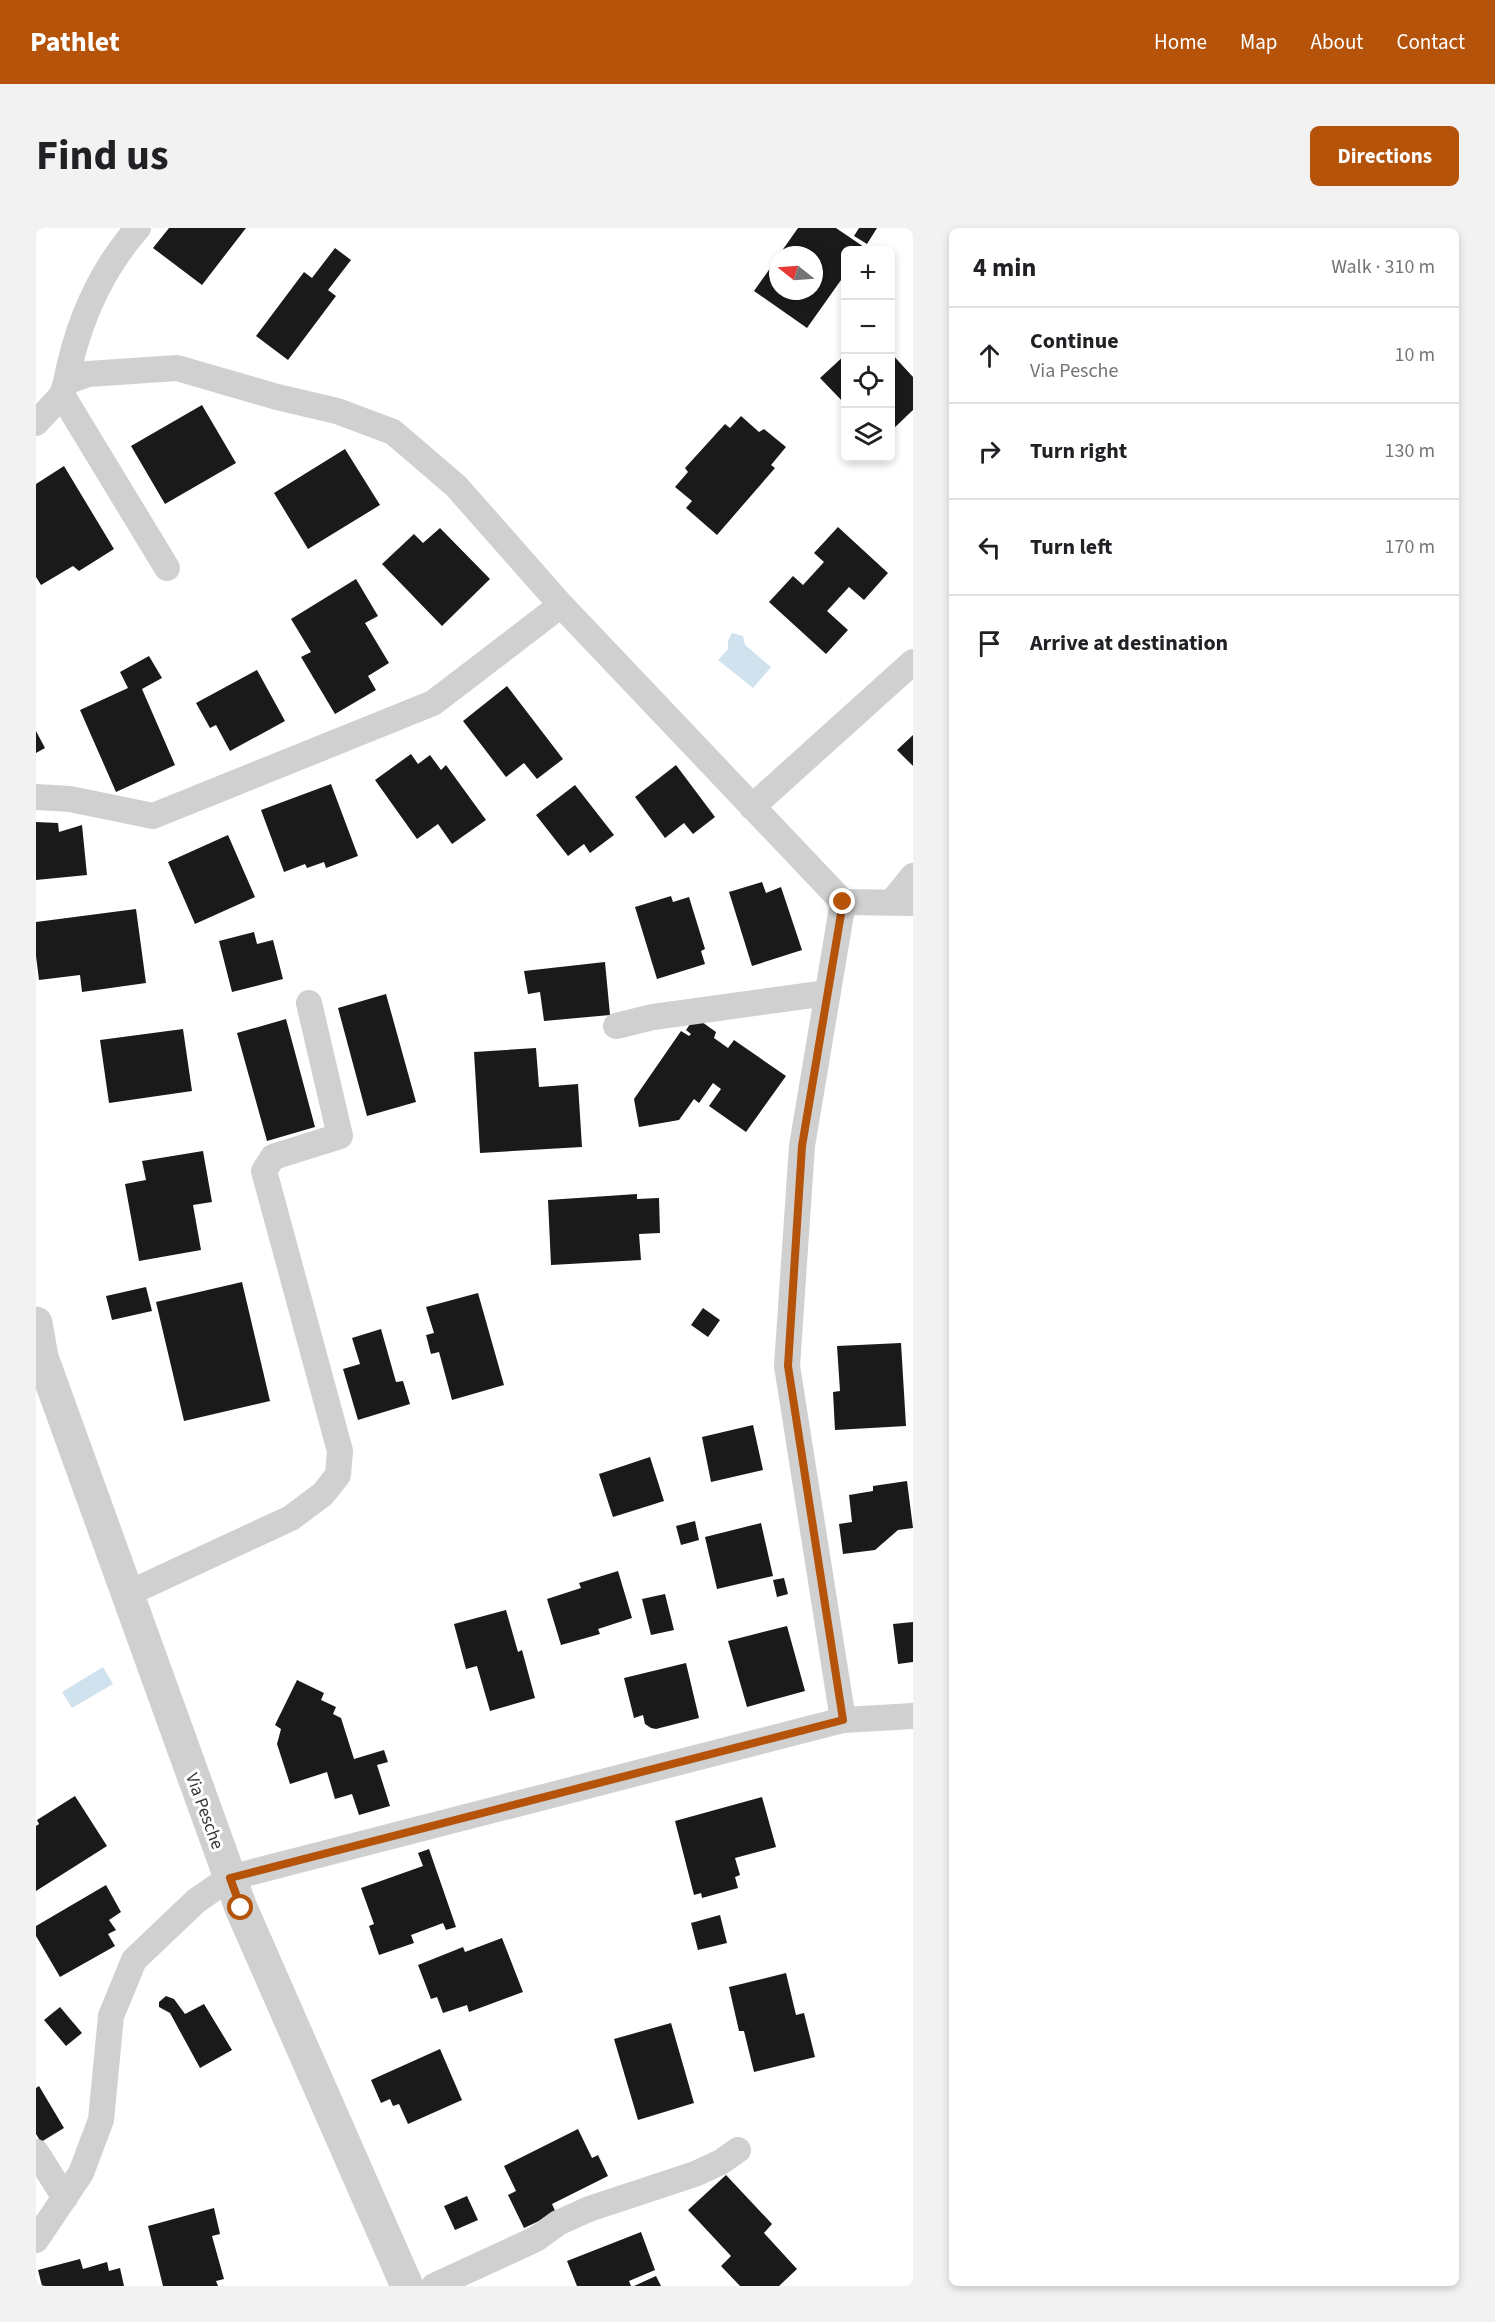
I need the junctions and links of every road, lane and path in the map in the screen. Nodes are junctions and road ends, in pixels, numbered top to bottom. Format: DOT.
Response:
graph roads {
  1 [pos="132,230"];
  2 [pos="64,389"];
  3 [pos="36,423"];
  4 [pos="167,568"];
  5 [pos="561,605"];
  6 [pos="913,662"];
  7 [pos="36,797"];
  8 [pos="752,807"];
  9 [pos="913,876"];
  10 [pos="843,902"];
  11 [pos="902,902"];
  12 [pos="827,993"];
  13 [pos="309,1003"];
  14 [pos="616,1026"];
  15 [pos="36,1323"];
  16 [pos="127,1594"];
  17 [pos="913,1716"];
  18 [pos="843,1720"];
  19 [pos="230,1878"];
  20 [pos="738,2150"];
  21 [pos="36,2152"];
  22 [pos="65,2198"];
  23 [pos="36,2240"];
  24 [pos="407,2286"];
  25 [pos="434,2286"];
  1 -- 2 [label="street"];
  2 -- 3 [label="street"];
  2 -- 4 [label="street"];
  2 -- 5 [label="street"];
  5 -- 7 [label="street"];
  5 -- 8 [label="street"];
  6 -- 8 [label="street"];
  8 -- 10 [label="street"];
  9 -- 11 [label="street"];
  10 -- 11 [label="street"];
  10 -- 12 [label="street"];
  12 -- 14 [label="street"];
  12 -- 18 [label="street"];
  13 -- 16 [label="street"];
  15 -- 16 [label="street, Via Pesche"];
  16 -- 19 [label="street, Via Pesche"];
  17 -- 18 [label="street"];
  18 -- 19 [label="street"];
  19 -- 22 [label="street"];
  19 -- 24 [label="street, Via Pesche"];
  20 -- 25 [label="street"];
  21 -- 22 [label="street"];
  22 -- 23 [label="street"];
}
